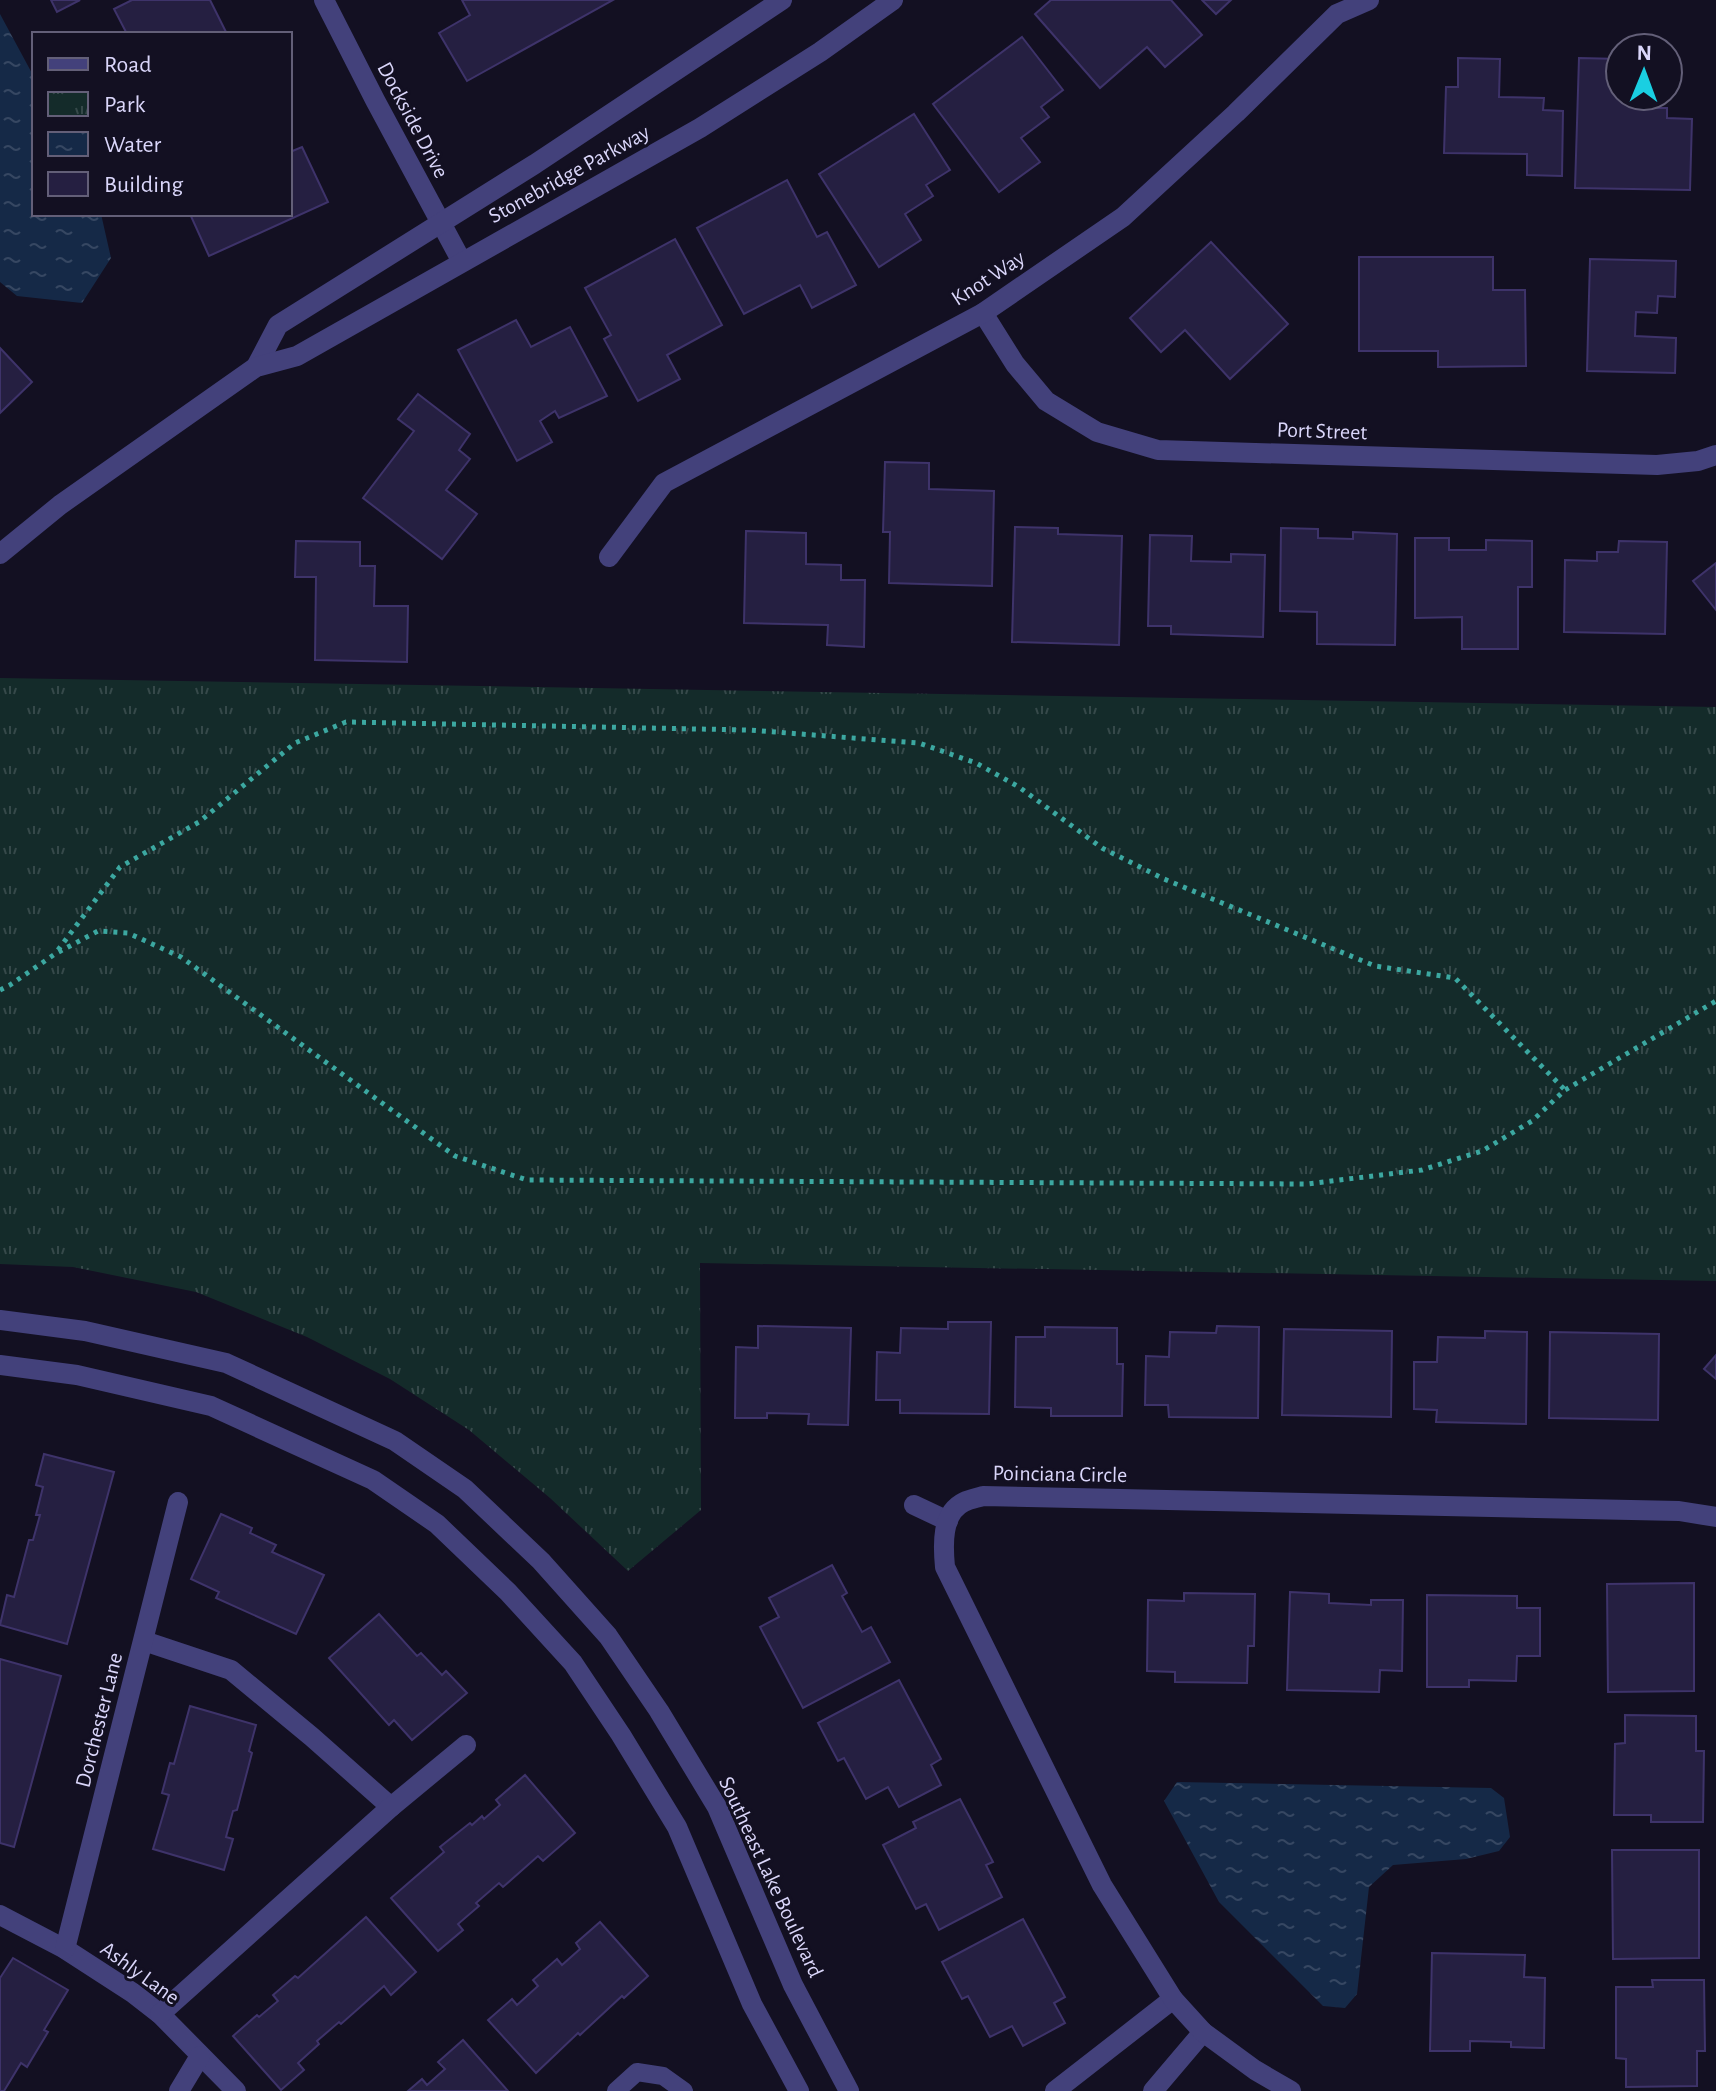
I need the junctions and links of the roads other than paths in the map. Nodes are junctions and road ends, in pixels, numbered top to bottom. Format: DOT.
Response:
graph roads {
  1 [pos="324,0"];
  2 [pos="782,0"];
  3 [pos="893,0"];
  4 [pos="1369,0"];
  5 [pos="441,223"];
  6 [pos="462,262"];
  7 [pos="983,313"];
  8 [pos="256,367"];
  9 [pos="1716,455"];
  10 [pos="0,554"];
  11 [pos="609,557"];
  12 [pos="0,1320"];
  13 [pos="0,1365"];
  14 [pos="178,1502"];
  15 [pos="914,1505"];
  16 [pos="1716,1517"];
  17 [pos="948,1521"];
  18 [pos="144,1641"];
  19 [pos="466,1745"];
  20 [pos="391,1807"];
  21 [pos="0,1915"];
  22 [pos="65,1949"];
  23 [pos="1173,1999"];
  24 [pos="160,2014"];
  25 [pos="1203,2032"];
  26 [pos="200,2056"];
  27 [pos="179,2091"];
  28 [pos="236,2091"];
  29 [pos="616,2091"];
  30 [pos="684,2091"];
  31 [pos="799,2091"];
  32 [pos="849,2091"];
  33 [pos="1055,2091"];
  34 [pos="1153,2091"];
  35 [pos="1291,2091"];
  1 -- 5 [label="street, Dockside Drive"];
  2 -- 5 [label="street, Stonebridge Parkway"];
  3 -- 6 [label="street, Stonebridge Parkway"];
  4 -- 7 [label="street, Knot Way"];
  5 -- 6 [label="street, Dockside Drive"];
  5 -- 8 [label="street, Stonebridge Parkway"];
  6 -- 8 [label="street, Stonebridge Parkway"];
  7 -- 9 [label="street, Port Street"];
  7 -- 11 [label="street, Knot Way"];
  8 -- 10 [label="street, Stonebridge Parkway"];
  12 -- 32 [label="street, Southeast Lake Boulevard"];
  13 -- 31 [label="street"];
  14 -- 18 [label="street, Dorchester Lane"];
  15 -- 17 [label="street"];
  16 -- 17 [label="street, Poinciana Circle"];
  17 -- 23 [label="street"];
  18 -- 20 [label="street"];
  18 -- 22 [label="street, Dorchester Lane"];
  19 -- 20 [label="street"];
  20 -- 24 [label="street"];
  21 -- 22 [label="street, Ashly Lane"];
  22 -- 24 [label="street, Ashly Lane"];
  23 -- 25 [label="street"];
  23 -- 33 [label="street"];
  24 -- 26 [label="street, Ashly Lane"];
  25 -- 34 [label="street"];
  25 -- 35 [label="street"];
  26 -- 27 [label="street"];
  26 -- 28 [label="street, Ashly Lane"];
  29 -- 30 [label="lane"];
}
